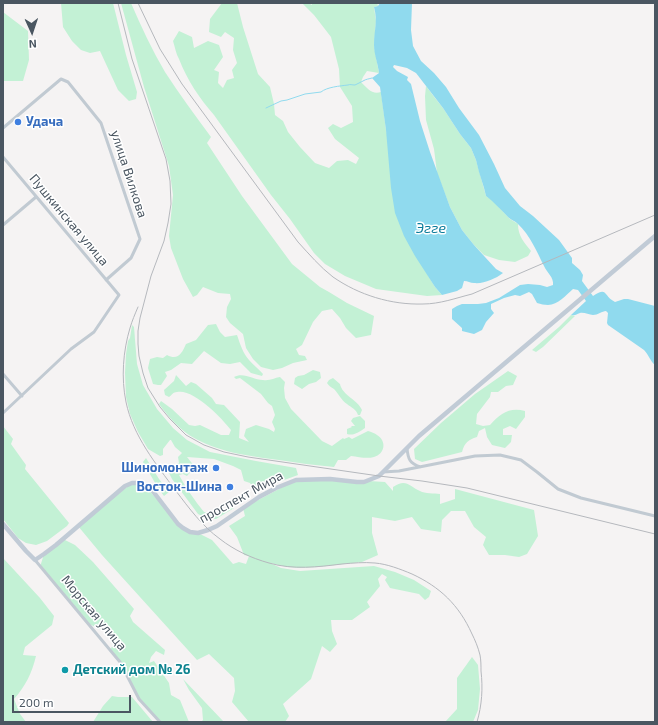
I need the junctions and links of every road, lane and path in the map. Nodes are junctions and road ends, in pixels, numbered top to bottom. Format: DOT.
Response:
graph roads {
  1 [pos="3,128"];
  2 [pos="3,157"];
  3 [pos="36,197"];
  4 [pos="3,225"];
  5 [pos="655,236"];
  6 [pos="106,280"];
  7 [pos="3,374"];
  8 [pos="22,396"];
  9 [pos="3,413"];
  10 [pos="407,447"];
  11 [pos="420,468"];
  12 [pos="383,472"];
  13 [pos="655,516"];
  14 [pos="3,524"];
  15 [pos="35,560"];
  16 [pos="160,722"];
  1 -- 6 [label="street, улица Вилкова"];
  2 -- 3 [label="street, Пушкинская улица"];
  3 -- 4 [label="street"];
  3 -- 6 [label="street, Пушкинская улица"];
  5 -- 10 [label="main road, проспект Мира"];
  6 -- 8 [label="street, Пушкинская улица"];
  7 -- 8 [label="street"];
  8 -- 9 [label="street"];
  10 -- 11 [label="street"];
  10 -- 12 [label="main road, проспект Мира"];
  11 -- 12 [label="street"];
  11 -- 13 [label="street"];
  12 -- 15 [label="main road, проспект Мира"];
  14 -- 15 [label="main road, Морская улица"];
  15 -- 16 [label="street, Морская улица"];
}
